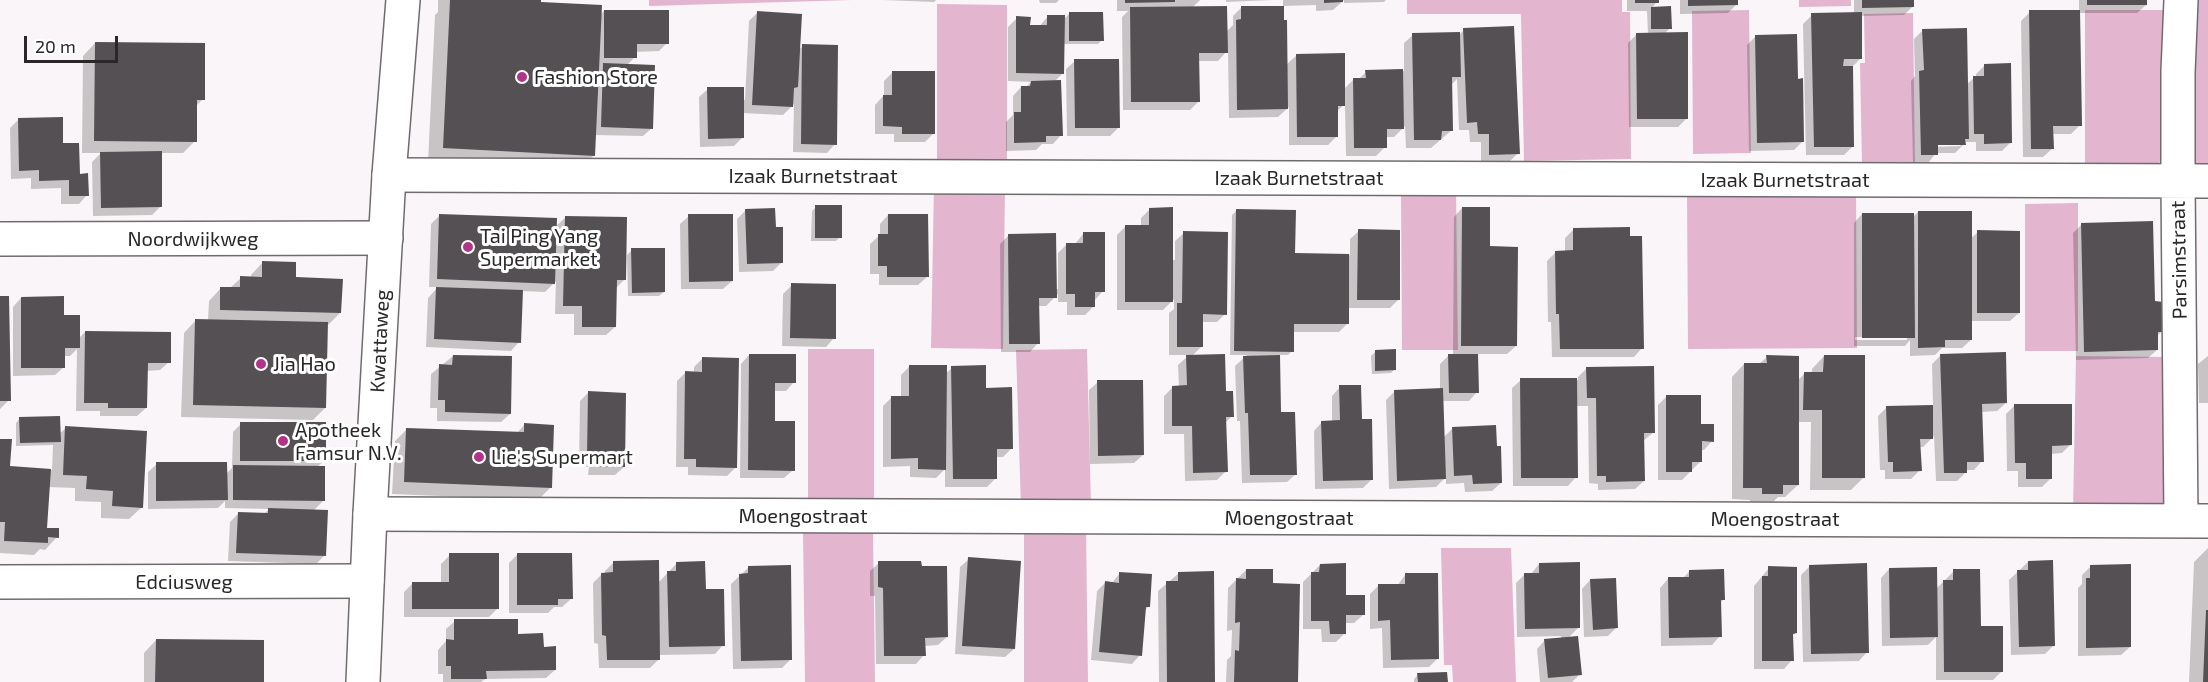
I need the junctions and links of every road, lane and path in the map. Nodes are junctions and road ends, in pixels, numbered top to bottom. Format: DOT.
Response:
graph roads {
  1 [pos="403,0"];
  2 [pos="2181,0"];
  3 [pos="389,175"];
  4 [pos="2193,181"];
  5 [pos="386,238"];
  6 [pos="0,239"];
  7 [pos="370,514"];
  8 [pos="2195,521"];
  9 [pos="367,581"];
  10 [pos="0,582"];
  11 [pos="363,682"];
  1 -- 3 [label="street, Kwattaweg"];
  2 -- 4 [label="street, Parsimstraat"];
  3 -- 4 [label="street, Izaak Burnetstraat"];
  3 -- 5 [label="street, Kwattaweg"];
  4 -- 8 [label="street, Parsimstraat"];
  5 -- 6 [label="street, Noordwijkweg"];
  5 -- 7 [label="street, Kwattaweg"];
  7 -- 8 [label="street, Moengostraat"];
  7 -- 9 [label="street, Kwattaweg"];
  9 -- 10 [label="street, Edciusweg"];
  9 -- 11 [label="street, Kwattaweg"];
}
